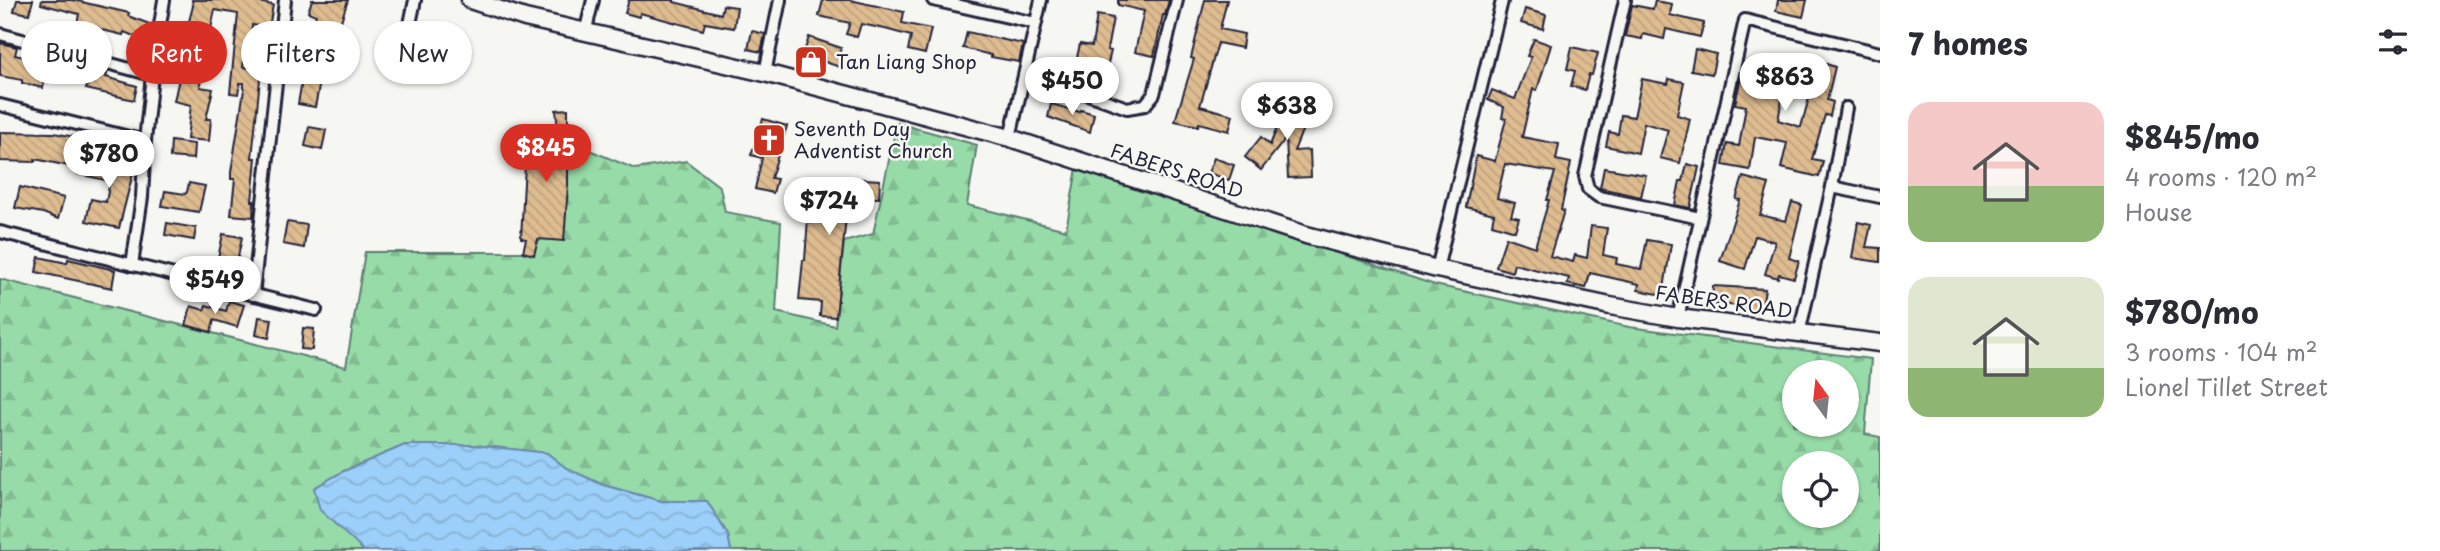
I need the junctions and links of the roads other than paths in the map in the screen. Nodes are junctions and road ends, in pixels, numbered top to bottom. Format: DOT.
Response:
graph roads {
  1 [pos="164,0"];
  2 [pos="285,0"];
  3 [pos="415,0"];
  4 [pos="470,0"];
  5 [pos="593,0"];
  6 [pos="780,0"];
  7 [pos="933,0"];
  8 [pos="1041,0"];
  9 [pos="1177,0"];
  10 [pos="1625,0"];
  11 [pos="1502,1"];
  12 [pos="161,21"];
  13 [pos="411,21"];
  14 [pos="1035,23"];
  15 [pos="585,33"];
  16 [pos="0,34"];
  17 [pos="1880,53"];
  18 [pos="126,68"];
  19 [pos="765,73"];
  20 [pos="1026,74"];
  21 [pos="151,84"];
  22 [pos="0,105"];
  23 [pos="1846,108"];
  24 [pos="1010,138"];
  25 [pos="145,141"];
  26 [pos="1832,187"];
  27 [pos="1880,197"];
  28 [pos="1700,218"];
  29 [pos="0,232"];
  30 [pos="132,265"];
  31 [pos="1437,269"];
  32 [pos="253,295"];
  33 [pos="316,310"];
  34 [pos="1678,318"];
  35 [pos="1799,334"];
  36 [pos="1880,343"];
  1 -- 12 [label="street"];
  2 -- 32 [label="street"];
  3 -- 13 [label="street"];
  4 -- 15 [label="main road, FABERS ROAD"];
  5 -- 15 [label="street"];
  6 -- 19 [label="street"];
  7 -- 14 [label="street"];
  8 -- 14 [label="street"];
  9 -- 20 [label="street"];
  10 -- 28 [label="street"];
  11 -- 31 [label="street"];
  14 -- 20 [label="street"];
  15 -- 19 [label="main road, FABERS ROAD"];
  16 -- 18 [label="street"];
  17 -- 28 [label="street"];
  19 -- 24 [label="main road, FABERS ROAD"];
  20 -- 24 [label="street"];
  21 -- 25 [label="street"];
  22 -- 25 [label="street"];
  23 -- 26 [label="street"];
  24 -- 31 [label="main road, FABERS ROAD"];
  25 -- 30 [label="street"];
  26 -- 27 [label="street"];
  26 -- 35 [label="street"];
  28 -- 34 [label="street"];
  29 -- 30 [label="street"];
  30 -- 32 [label="street"];
  31 -- 34 [label="main road, FABERS ROAD"];
  32 -- 33 [label="street"];
  34 -- 35 [label="main road, FABERS ROAD"];
  35 -- 36 [label="main road, FABERS ROAD"];
}
